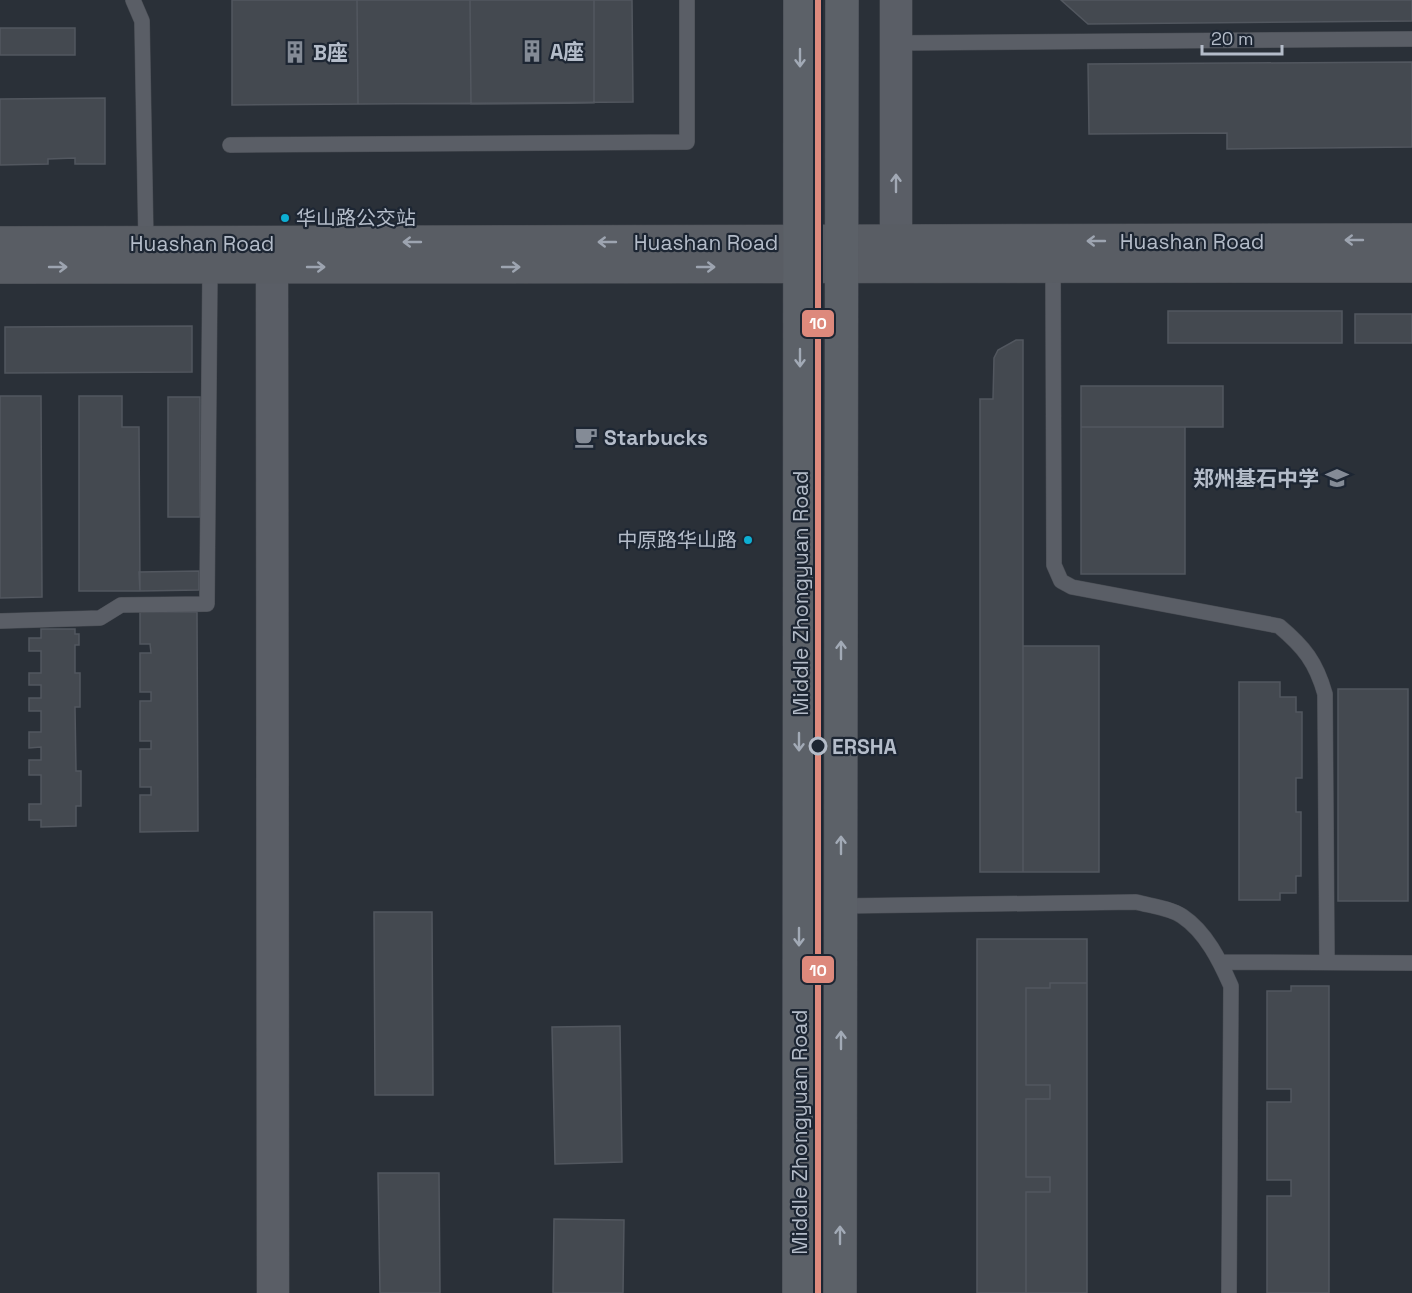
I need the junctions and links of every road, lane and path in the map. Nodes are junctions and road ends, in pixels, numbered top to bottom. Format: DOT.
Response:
graph roads {
  1 [pos="133,0"];
  2 [pos="687,0"];
  3 [pos="800,0"];
  4 [pos="842,0"];
  5 [pos="896,0"];
  6 [pos="1412,39"];
  7 [pos="896,43"];
  8 [pos="230,145"];
  9 [pos="1412,240"];
  10 [pos="896,242"];
  11 [pos="0,243"];
  12 [pos="146,243"];
  13 [pos="800,254"];
  14 [pos="842,254"];
  15 [pos="1053,266"];
  16 [pos="1412,266"];
  17 [pos="0,267"];
  18 [pos="210,267"];
  19 [pos="272,267"];
  20 [pos="1,621"];
  21 [pos="841,906"];
  22 [pos="1220,962"];
  23 [pos="1327,962"];
  24 [pos="1412,963"];
  25 [pos="273,1293"];
  26 [pos="799,1293"];
  27 [pos="840,1293"];
  28 [pos="1229,1293"];
  1 -- 12 [label="lane"];
  2 -- 8 [label="lane"];
  3 -- 13 [label="main road, Middle Zhongyuan Road, one-way"];
  4 -- 14 [label="main road, Middle Zhongyuan Road"];
  5 -- 7 [label="street"];
  6 -- 7 [label="lane"];
  10 -- 7 [label="street, one-way"];
  9 -- 10 [label="street, Huashan Road, one-way"];
  10 -- 14 [label="street, Huashan Road"];
  11 -- 12 [label="street, Huashan Road"];
  13 -- 12 [label="street, Huashan Road, one-way"];
  13 -- 14 [label="street, Huashan Road"];
  19 -- 13 [label="street, Huashan Road, one-way"];
  13 -- 26 [label="main road, Middle Zhongyuan Road, one-way"];
  14 -- 15 [label="street, Huashan Road"];
  21 -- 14 [label="main road, Middle Zhongyuan Road, one-way"];
  15 -- 16 [label="street, Huashan Road"];
  15 -- 23 [label="lane"];
  17 -- 18 [label="street, Huashan Road, one-way"];
  18 -- 19 [label="street, Huashan Road"];
  18 -- 20 [label="lane"];
  19 -- 25 [label="street"];
  21 -- 22 [label="lane"];
  27 -- 21 [label="main road, Middle Zhongyuan Road, one-way"];
  22 -- 23 [label="lane"];
  22 -- 28 [label="lane"];
  23 -- 24 [label="lane"];
}
